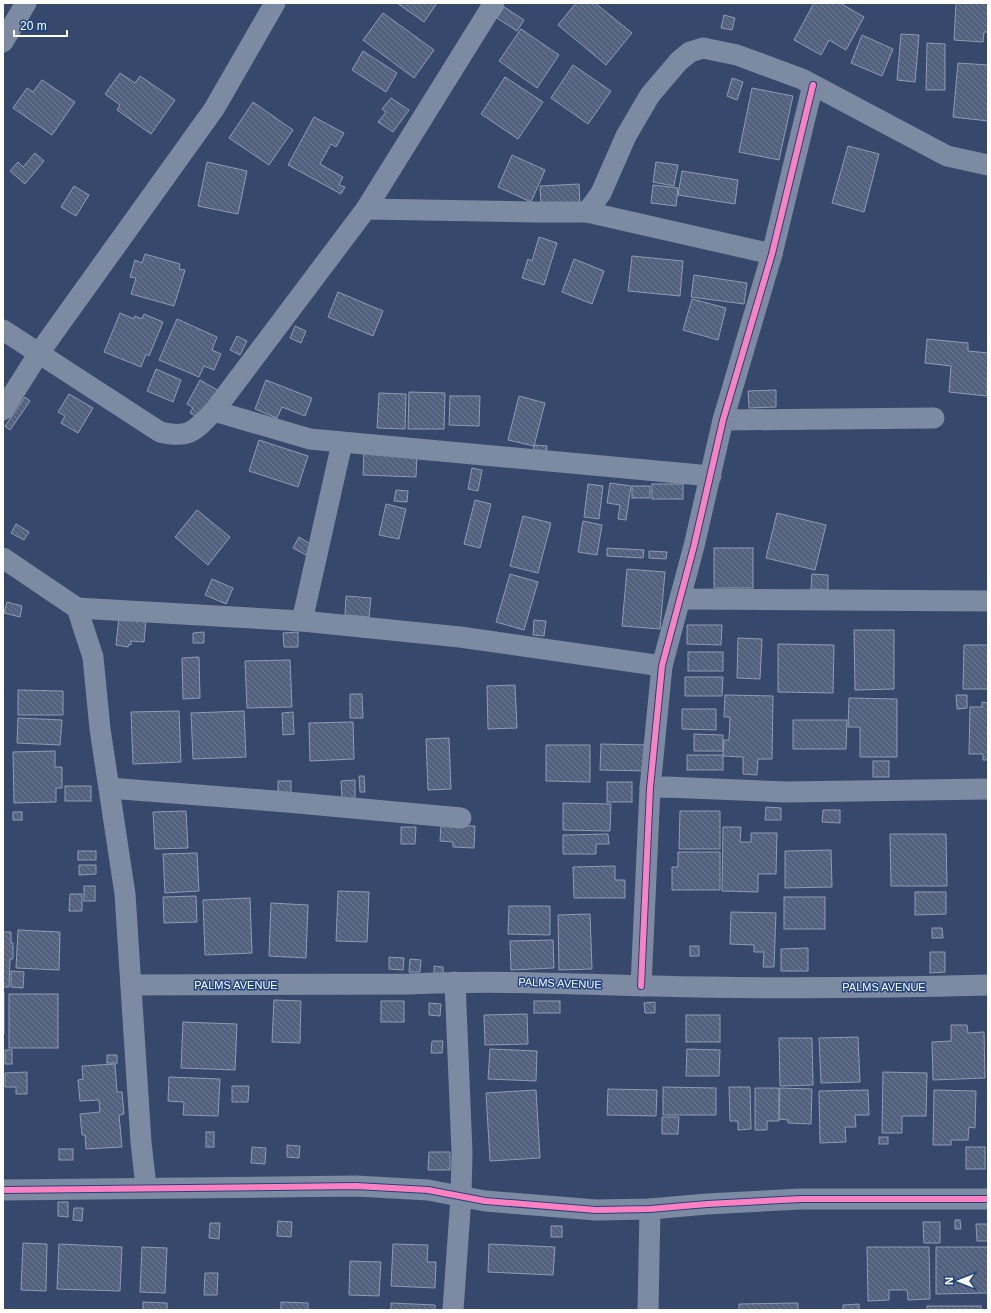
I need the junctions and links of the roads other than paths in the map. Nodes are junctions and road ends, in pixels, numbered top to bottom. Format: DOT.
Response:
graph roads {
  1 [pos="26,3"];
  2 [pos="275,3"];
  3 [pos="494,3"];
  4 [pos="3,42"];
  5 [pos="813,85"];
  6 [pos="988,165"];
  7 [pos="366,209"];
  8 [pos="587,212"];
  9 [pos="772,254"];
  10 [pos="3,330"];
  11 [pos="39,353"];
  12 [pos="3,410"];
  13 [pos="214,411"];
  14 [pos="934,418"];
  15 [pos="723,420"];
  16 [pos="342,443"];
  17 [pos="711,476"];
  18 [pos="3,558"];
  19 [pos="680,599"];
  20 [pos="988,601"];
  21 [pos="77,608"];
  22 [pos="302,621"];
  23 [pos="662,666"];
  24 [pos="109,788"];
  25 [pos="650,788"];
  26 [pos="988,789"];
  27 [pos="461,818"];
  28 [pos="455,982"];
  29 [pos="131,985"];
  30 [pos="988,985"];
  31 [pos="641,986"];
  32 [pos="146,1187"];
  33 [pos="3,1190"];
  34 [pos="461,1197"];
  35 [pos="988,1200"];
  36 [pos="650,1210"];
  37 [pos="453,1310"];
  38 [pos="648,1310"];
  1 -- 4 [label="street"];
  2 -- 11 [label="street"];
  3 -- 7 [label="street"];
  5 -- 6 [label="street"];
  5 -- 8 [label="street"];
  5 -- 9 [label="street"];
  7 -- 8 [label="street"];
  7 -- 13 [label="street"];
  8 -- 9 [label="street"];
  9 -- 15 [label="street"];
  10 -- 11 [label="street"];
  11 -- 12 [label="street"];
  11 -- 13 [label="street"];
  13 -- 16 [label="street"];
  14 -- 15 [label="street"];
  15 -- 17 [label="street"];
  16 -- 17 [label="street"];
  16 -- 22 [label="street"];
  17 -- 19 [label="street"];
  18 -- 21 [label="street"];
  19 -- 20 [label="street"];
  19 -- 23 [label="street"];
  21 -- 22 [label="street"];
  21 -- 24 [label="street"];
  22 -- 23 [label="street"];
  23 -- 25 [label="street"];
  24 -- 27 [label="street"];
  24 -- 29 [label="street"];
  25 -- 26 [label="street"];
  25 -- 31 [label="street"];
  28 -- 29 [label="street, PALMS AVENUE"];
  28 -- 31 [label="street, PALMS AVENUE"];
  28 -- 34 [label="street"];
  29 -- 32 [label="street"];
  30 -- 31 [label="street, PALMS AVENUE"];
  32 -- 33 [label="street"];
  32 -- 34 [label="street"];
  34 -- 36 [label="street"];
  34 -- 37 [label="street"];
  35 -- 36 [label="street"];
  36 -- 38 [label="street"];
}
